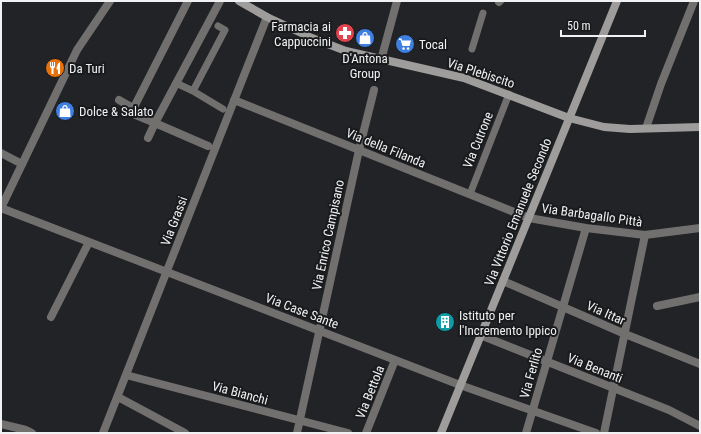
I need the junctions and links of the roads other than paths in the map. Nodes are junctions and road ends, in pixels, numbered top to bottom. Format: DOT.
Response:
graph roads {
  1 [pos="110,1"];
  2 [pos="188,1"];
  3 [pos="220,1"];
  4 [pos="239,1"];
  5 [pos="397,1"];
  6 [pos="617,1"];
  7 [pos="694,1"];
  8 [pos="483,13"];
  9 [pos="267,16"];
  10 [pos="218,26"];
  11 [pos="472,49"];
  12 [pos="381,60"];
  13 [pos="176,83"];
  14 [pos="374,90"];
  15 [pos="193,91"];
  16 [pos="509,94"];
  17 [pos="120,100"];
  18 [pos="234,100"];
  19 [pos="134,108"];
  20 [pos="223,109"];
  21 [pos="569,118"];
  22 [pos="155,123"];
  23 [pos="700,126"];
  24 [pos="646,128"];
  25 [pos="148,138"];
  26 [pos="208,146"];
  27 [pos="359,150"];
  28 [pos="1,153"];
  29 [pos="22,164"];
  30 [pos="470,194"];
  31 [pos="1,208"];
  32 [pos="529,218"];
  33 [pos="586,228"];
  34 [pos="700,228"];
  35 [pos="645,235"];
  36 [pos="90,242"];
  37 [pos="167,272"];
  38 [pos="503,281"];
  39 [pos="700,297"];
  40 [pos="657,306"];
  41 [pos="563,307"];
  42 [pos="51,317"];
  43 [pos="319,330"];
  44 [pos="625,334"];
  45 [pos="480,335"];
  46 [pos="396,360"];
  47 [pos="547,362"];
  48 [pos="700,364"];
  49 [pos="126,375"];
  50 [pos="460,385"];
  51 [pos="614,388"];
  52 [pos="118,397"];
  53 [pos="533,410"];
  54 [pos="300,420"];
  55 [pos="1,424"];
  56 [pos="700,426"];
  57 [pos="32,433"];
  58 [pos="104,433"];
  59 [pos="186,433"];
  60 [pos="297,433"];
  61 [pos="348,433"];
  62 [pos="366,433"];
  63 [pos="441,433"];
  64 [pos="526,433"];
  65 [pos="596,433"];
  66 [pos="604,433"];
  1 -- 29 [label="street"];
  2 -- 19 [label="street"];
  3 -- 13 [label="street"];
  4 -- 9 [label="main road, Via Plebiscito"];
  5 -- 12 [label="street"];
  6 -- 21 [label="main road, Via Vittorio Emanuele Secondo"];
  7 -- 24 [label="street"];
  8 -- 11 [label="street"];
  9 -- 12 [label="main road, Via Plebiscito"];
  9 -- 18 [label="street, Via Grassi"];
  10 -- 15 [label="street"];
  12 -- 16 [label="main road, Via Plebiscito"];
  13 -- 15 [label="street"];
  13 -- 22 [label="street"];
  14 -- 27 [label="street, Via Enrico Campisano"];
  15 -- 20 [label="street"];
  16 -- 21 [label="main road, Via Plebiscito"];
  16 -- 30 [label="street, Via Cutrone"];
  17 -- 19 [label="street"];
  18 -- 27 [label="street, Via della Filanda"];
  18 -- 37 [label="street, Via Grassi"];
  19 -- 22 [label="street"];
  21 -- 24 [label="main road, Via Plebiscito"];
  21 -- 32 [label="main road, Via Vittorio Emanuele Secondo"];
  22 -- 25 [label="street"];
  22 -- 26 [label="street"];
  23 -- 24 [label="main road, Via Plebiscito"];
  27 -- 30 [label="street, Via della Filanda"];
  27 -- 43 [label="street, Via Enrico Campisano"];
  28 -- 29 [label="street"];
  29 -- 31 [label="street"];
  30 -- 32 [label="street, Via della Filanda"];
  31 -- 36 [label="street, Via Case Sante"];
  32 -- 33 [label="street, Via Barbagallo Pittà"];
  32 -- 38 [label="main road, Via Vittorio Emanuele Secondo"];
  33 -- 35 [label="street, Via Barbagallo Pittà"];
  33 -- 41 [label="street, Via Ferlito"];
  34 -- 35 [label="street, Via Barbagallo Pittà"];
  35 -- 44 [label="street"];
  36 -- 37 [label="street, Via Case Sante"];
  36 -- 42 [label="street"];
  37 -- 43 [label="street, Via Case Sante"];
  37 -- 49 [label="street, Via Grassi"];
  38 -- 41 [label="street, Via Ittar"];
  38 -- 45 [label="main road, Via Vittorio Emanuele Secondo"];
  39 -- 40 [label="street"];
  41 -- 44 [label="street, Via Ittar"];
  41 -- 47 [label="street, Via Ferlito"];
  43 -- 46 [label="street, Via Case Sante"];
  43 -- 54 [label="street, Via Enrico Campisano"];
  44 -- 48 [label="street, Via Ittar"];
  44 -- 51 [label="street"];
  45 -- 47 [label="street, Via Benanti"];
  45 -- 50 [label="main road, Via Vittorio Emanuele Secondo"];
  46 -- 50 [label="street, Via Case Sante"];
  46 -- 62 [label="street, Via Bettola"];
  47 -- 51 [label="street, Via Benanti"];
  47 -- 53 [label="street, Via Ferlito"];
  49 -- 52 [label="street, Via Grassi"];
  49 -- 54 [label="street, Via Bianchi"];
  50 -- 53 [label="street, Via Case Sante"];
  50 -- 63 [label="main road, Via Vittorio Emanuele Secondo"];
  51 -- 56 [label="street, Via Benanti"];
  51 -- 66 [label="street"];
  52 -- 58 [label="street, Via Grassi"];
  52 -- 59 [label="street"];
  53 -- 64 [label="street, Via Ferlito"];
  53 -- 65 [label="street, Via Case Sante"];
  54 -- 60 [label="street, Via Enrico Campisano"];
  54 -- 61 [label="street, Via Bianchi"];
  55 -- 57 [label="street"];
}
